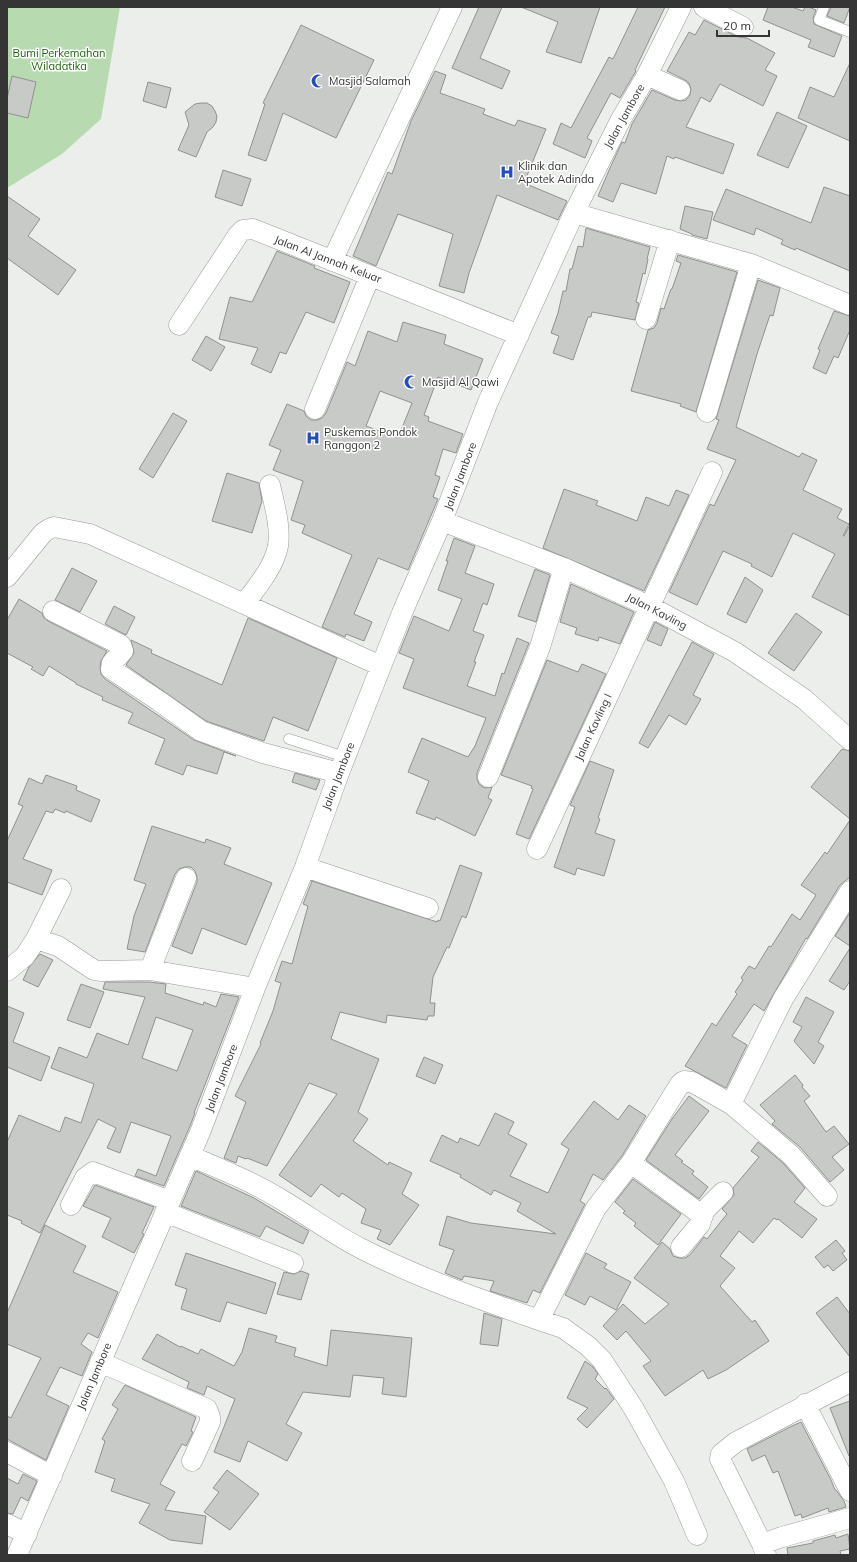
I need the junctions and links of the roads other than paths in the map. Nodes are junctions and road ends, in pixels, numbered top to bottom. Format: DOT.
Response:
graph roads {
  1 [pos="452,7"];
  2 [pos="681,7"];
  3 [pos="704,7"];
  4 [pos="824,7"];
  5 [pos="743,27"];
  6 [pos="850,32"];
  7 [pos="647,75"];
  8 [pos="680,90"];
  9 [pos="574,213"];
  10 [pos="670,240"];
  11 [pos="332,261"];
  12 [pos="751,264"];
  13 [pos="370,276"];
  14 [pos="850,305"];
  15 [pos="646,319"];
  16 [pos="179,325"];
  17 [pos="519,335"];
  18 [pos="315,409"];
  19 [pos="707,412"];
  20 [pos="712,472"];
  21 [pos="270,485"];
  22 [pos="442,521"];
  23 [pos="564,568"];
  24 [pos="7,577"];
  25 [pos="244,604"];
  26 [pos="649,606"];
  27 [pos="53,611"];
  28 [pos="381,666"];
  29 [pos="289,740"];
  30 [pos="850,740"];
  31 [pos="342,765"];
  32 [pos="488,777"];
  33 [pos="537,849"];
  34 [pos="305,867"];
  35 [pos="186,878"];
  36 [pos="61,889"];
  37 [pos="850,891"];
  38 [pos="428,908"];
  39 [pos="36,939"];
  40 [pos="150,970"];
  41 [pos="7,971"];
  42 [pos="255,988"];
  43 [pos="731,1104"];
  44 [pos="190,1156"];
  45 [pos="631,1163"];
  46 [pos="723,1192"];
  47 [pos="827,1196"];
  48 [pos="71,1205"];
  49 [pos="167,1206"];
  50 [pos="703,1216"];
  51 [pos="681,1247"];
  52 [pos="293,1263"];
  53 [pos="539,1320"];
  54 [pos="100,1362"];
  55 [pos="850,1382"];
  56 [pos="805,1404"];
  57 [pos="7,1452"];
  58 [pos="192,1461"];
  59 [pos="52,1476"];
  60 [pos="850,1491"];
  61 [pos="850,1518"];
  62 [pos="7,1524"];
  63 [pos="26,1534"];
  64 [pos="697,1535"];
  65 [pos="764,1550"];
  66 [pos="17,1555"];
  1 -- 11 [label="street"];
  2 -- 7 [label="street, Jalan Jambore"];
  3 -- 5 [label="street"];
  4 -- 6 [label="lane"];
  7 -- 8 [label="street"];
  7 -- 9 [label="street, Jalan Jambore"];
  9 -- 10 [label="street"];
  9 -- 17 [label="street, Jalan Jambore"];
  10 -- 12 [label="street"];
  10 -- 15 [label="street"];
  11 -- 13 [label="street, Jalan Al Jannah Keluar"];
  11 -- 16 [label="street, Jalan Al Jannah Keluar"];
  12 -- 14 [label="street"];
  12 -- 19 [label="street"];
  13 -- 17 [label="street, Jalan Al Jannah Keluar"];
  13 -- 18 [label="street"];
  17 -- 22 [label="street, Jalan Jambore"];
  20 -- 26 [label="street, Jalan Kavling I"];
  21 -- 25 [label="street"];
  22 -- 23 [label="street, Jalan Kavling"];
  22 -- 28 [label="street, Jalan Jambore"];
  23 -- 26 [label="street, Jalan Kavling"];
  23 -- 32 [label="street"];
  24 -- 25 [label="street"];
  25 -- 28 [label="street"];
  26 -- 30 [label="street, Jalan Kavling"];
  26 -- 33 [label="street, Jalan Kavling I"];
  27 -- 31 [label="street"];
  28 -- 31 [label="street, Jalan Jambore"];
  29 -- 31 [label="lane"];
  31 -- 34 [label="street, Jalan Jambore"];
  34 -- 38 [label="street"];
  34 -- 42 [label="street, Jalan Jambore"];
  35 -- 40 [label="street"];
  36 -- 39 [label="street"];
  37 -- 43 [label="street"];
  39 -- 40 [label="street"];
  39 -- 41 [label="street"];
  40 -- 42 [label="street"];
  42 -- 44 [label="street, Jalan Jambore"];
  43 -- 45 [label="street"];
  43 -- 47 [label="street"];
  44 -- 49 [label="street, Jalan Jambore"];
  44 -- 53 [label="street"];
  45 -- 50 [label="street"];
  45 -- 53 [label="street"];
  46 -- 50 [label="street"];
  48 -- 49 [label="street"];
  49 -- 52 [label="street"];
  49 -- 54 [label="street, Jalan Jambore"];
  50 -- 51 [label="street"];
  53 -- 64 [label="street"];
  54 -- 58 [label="street"];
  54 -- 59 [label="street, Jalan Jambore"];
  55 -- 56 [label="street"];
  56 -- 60 [label="street"];
  56 -- 65 [label="street"];
  57 -- 59 [label="street"];
  59 -- 63 [label="street, Jalan Jambore"];
  61 -- 65 [label="street"];
  62 -- 63 [label="street"];
  63 -- 66 [label="street, Jalan Jambore"];
}
